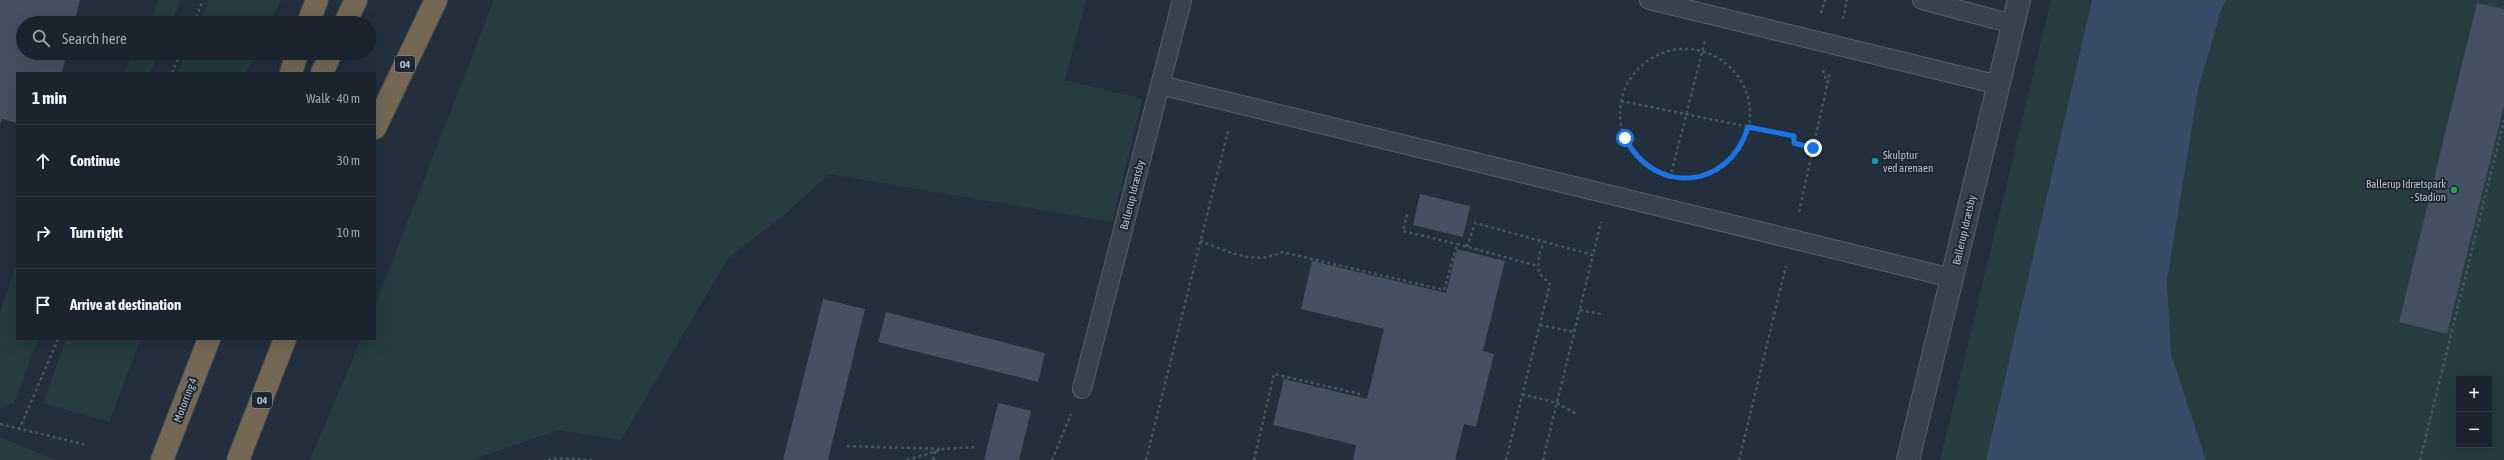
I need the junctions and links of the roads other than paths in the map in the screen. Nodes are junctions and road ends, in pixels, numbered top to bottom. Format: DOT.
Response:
graph roads {
  1 [pos="317,0"];
  2 [pos="356,0"];
  3 [pos="436,0"];
  4 [pos="1182,0"];
  5 [pos="1649,0"];
  6 [pos="1922,0"];
  7 [pos="2019,0"];
  8 [pos="311,16"];
  9 [pos="349,16"];
  10 [pos="2013,24"];
  11 [pos="295,60"];
  12 [pos="328,60"];
  13 [pos="291,72"];
  14 [pos="322,72"];
  15 [pos="1160,85"];
  16 [pos="1998,85"];
  17 [pos="376,126"];
  18 [pos="1952,278"];
  19 [pos="209,340"];
  20 [pos="285,340"];
  21 [pos="1082,389"];
  22 [pos="162,460"];
  23 [pos="238,460"];
  24 [pos="1908,460"];
  1 -- 8 [label="highway"];
  2 -- 9 [label="highway"];
  3 -- 17 [label="highway, O4"];
  4 -- 15 [label="lane, Ballerup Idrætsby"];
  5 -- 16 [label="lane"];
  6 -- 10 [label="lane"];
  7 -- 10 [label="street, Ballerup Idrætsby"];
  10 -- 16 [label="street, Ballerup Idrætsby"];
  11 -- 13 [label="highway"];
  12 -- 14 [label="highway"];
  15 -- 18 [label="lane"];
  15 -- 21 [label="lane, Ballerup Idrætsby"];
  16 -- 18 [label="street, Ballerup Idrætsby"];
  18 -- 24 [label="street, Ballerup Idrætsby"];
  19 -- 22 [label="highway, Motorring 4"];
  20 -- 23 [label="highway, O4"];
}
